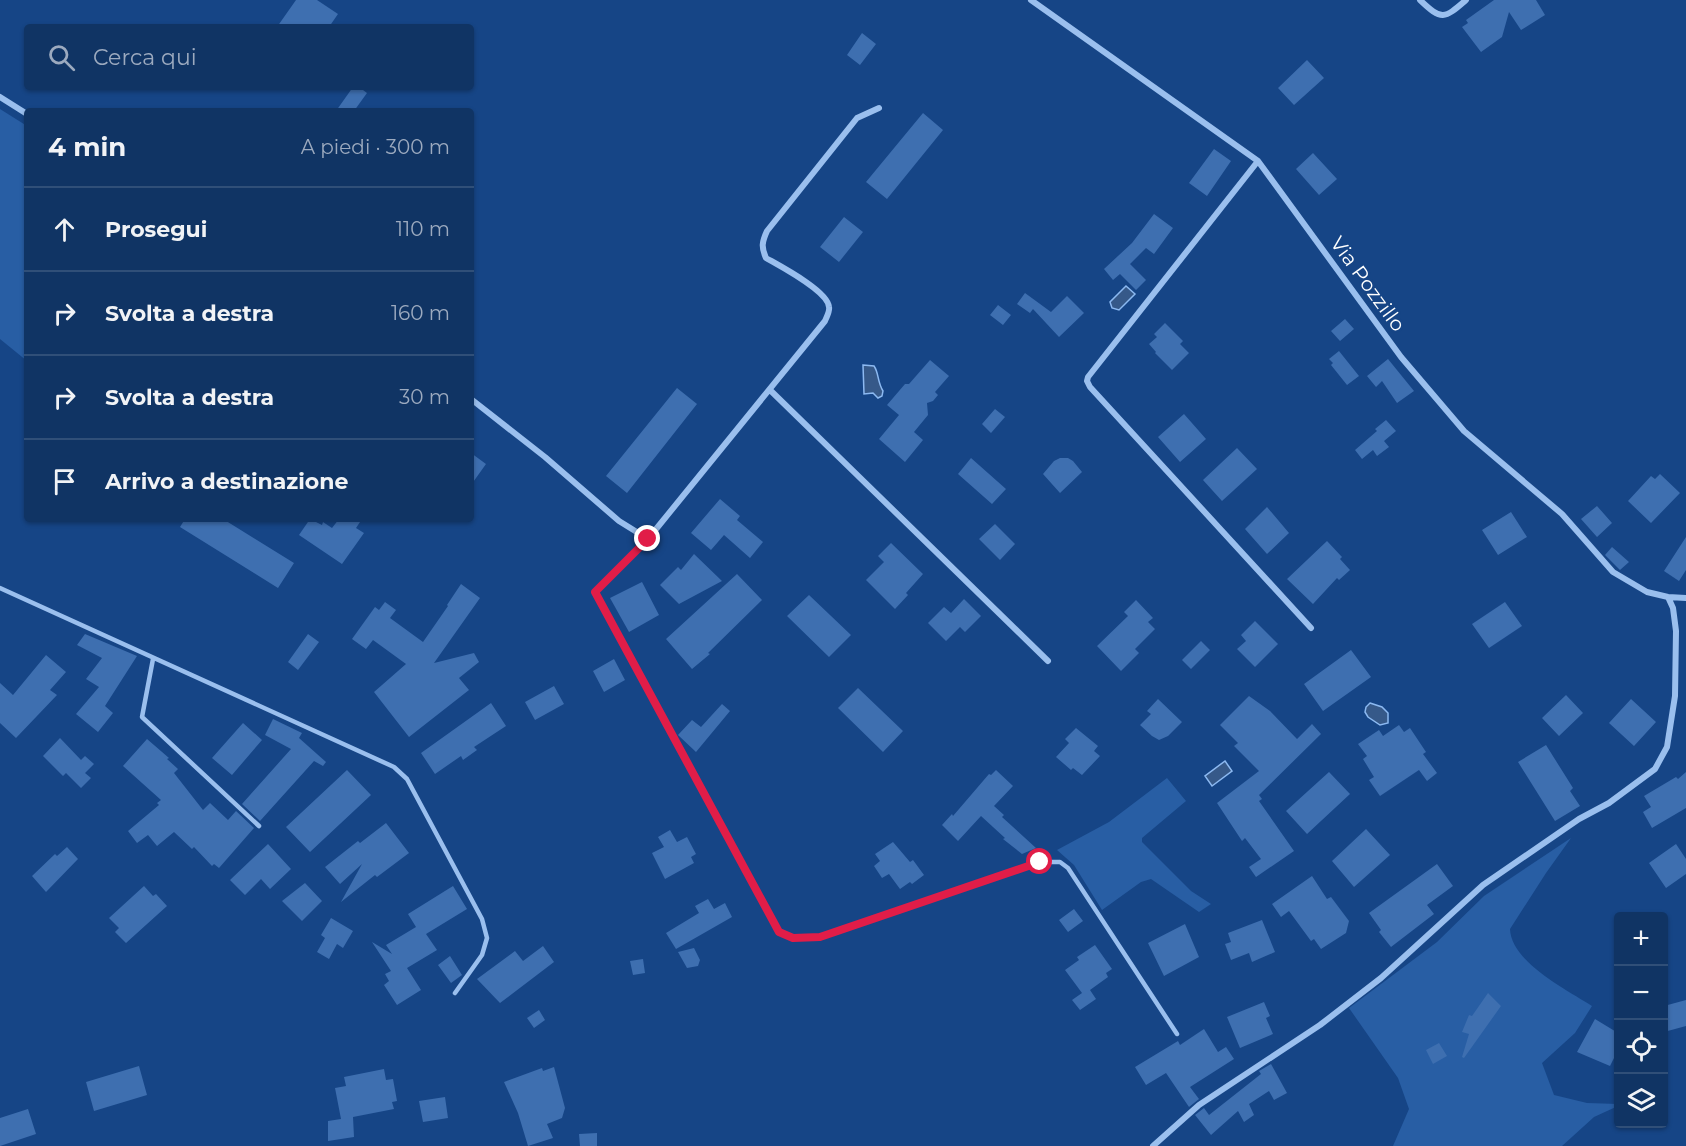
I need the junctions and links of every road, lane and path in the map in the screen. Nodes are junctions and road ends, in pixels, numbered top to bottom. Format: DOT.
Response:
graph roads {
  1 [pos="1031,0"];
  2 [pos="1420,0"];
  3 [pos="1466,0"];
  4 [pos="0,97"];
  5 [pos="879,108"];
  6 [pos="24,112"];
  7 [pos="1258,161"];
  8 [pos="770,390"];
  9 [pos="474,401"];
  10 [pos="648,539"];
  11 [pos="0,588"];
  12 [pos="1668,597"];
  13 [pos="1686,598"];
  14 [pos="1311,628"];
  15 [pos="153,659"];
  16 [pos="1048,661"];
  17 [pos="258,826"];
  18 [pos="455,993"];
  19 [pos="1177,1034"];
  20 [pos="1153,1146"];
  1 -- 7 [label="street, Via Pozzillo"];
  2 -- 3 [label="street"];
  4 -- 6 [label="street"];
  5 -- 8 [label="street"];
  7 -- 12 [label="street, Via Pozzillo"];
  7 -- 14 [label="street"];
  8 -- 10 [label="street"];
  8 -- 16 [label="street"];
  9 -- 10 [label="street"];
  10 -- 19 [label="lane"];
  11 -- 15 [label="lane"];
  12 -- 13 [label="street, Via Pozzillo"];
  12 -- 20 [label="street"];
  15 -- 17 [label="lane"];
  15 -- 18 [label="lane"];
}
